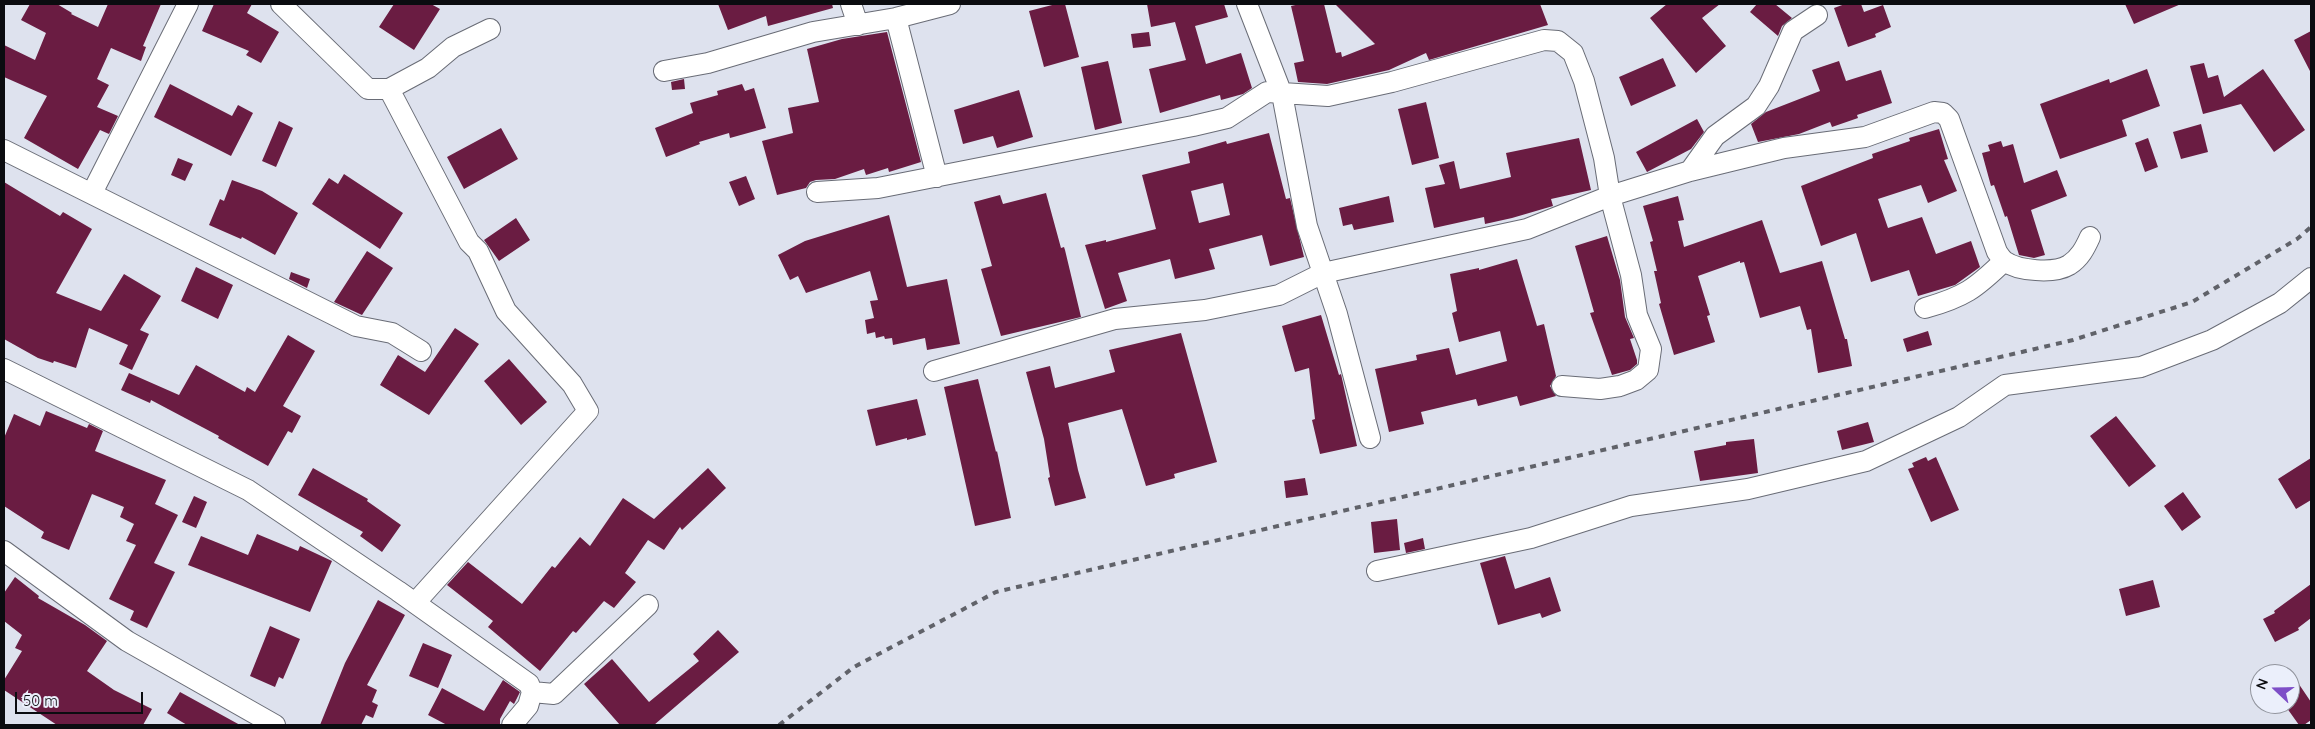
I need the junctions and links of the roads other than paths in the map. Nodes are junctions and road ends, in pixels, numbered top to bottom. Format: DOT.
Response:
graph roads {
  1 [pos="188,4"];
  2 [pos="280,4"];
  3 [pos="850,4"];
  4 [pos="950,4"];
  5 [pos="1247,4"];
  6 [pos="1817,15"];
  7 [pos="896,18"];
  8 [pos="858,24"];
  9 [pos="490,29"];
  10 [pos="664,71"];
  11 [pos="388,88"];
  12 [pos="1282,94"];
  13 [pos="4,150"];
  14 [pos="1690,171"];
  15 [pos="936,177"];
  16 [pos="817,192"];
  17 [pos="92,193"];
  18 [pos="1610,196"];
  19 [pos="2090,236"];
  20 [pos="2004,261"];
  21 [pos="1323,273"];
  22 [pos="2311,278"];
  23 [pos="1925,308"];
  24 [pos="421,351"];
  25 [pos="4,369"];
  26 [pos="934,371"];
  27 [pos="1562,386"];
  28 [pos="1370,438"];
  29 [pos="4,552"];
  30 [pos="1377,571"];
  31 [pos="416,603"];
  32 [pos="648,605"];
  33 [pos="532,692"];
  34 [pos="275,725"];
  35 [pos="512,725"];
  1 -- 17 [label="street"];
  2 -- 11 [label="street"];
  3 -- 8 [label="street"];
  4 -- 7 [label="street"];
  5 -- 12 [label="street"];
  6 -- 14 [label="street"];
  7 -- 8 [label="street"];
  7 -- 15 [label="street"];
  8 -- 10 [label="street"];
  9 -- 11 [label="street"];
  11 -- 31 [label="street"];
  12 -- 15 [label="street"];
  12 -- 18 [label="street"];
  12 -- 21 [label="street"];
  13 -- 17 [label="street"];
  14 -- 18 [label="street"];
  14 -- 20 [label="street"];
  15 -- 16 [label="street"];
  17 -- 24 [label="street"];
  18 -- 21 [label="street"];
  18 -- 27 [label="street"];
  19 -- 20 [label="street"];
  20 -- 23 [label="street"];
  21 -- 26 [label="street"];
  21 -- 28 [label="street"];
  22 -- 30 [label="street"];
  25 -- 31 [label="street"];
  29 -- 34 [label="street"];
  31 -- 33 [label="street"];
  32 -- 33 [label="street"];
  33 -- 35 [label="street"];
}
